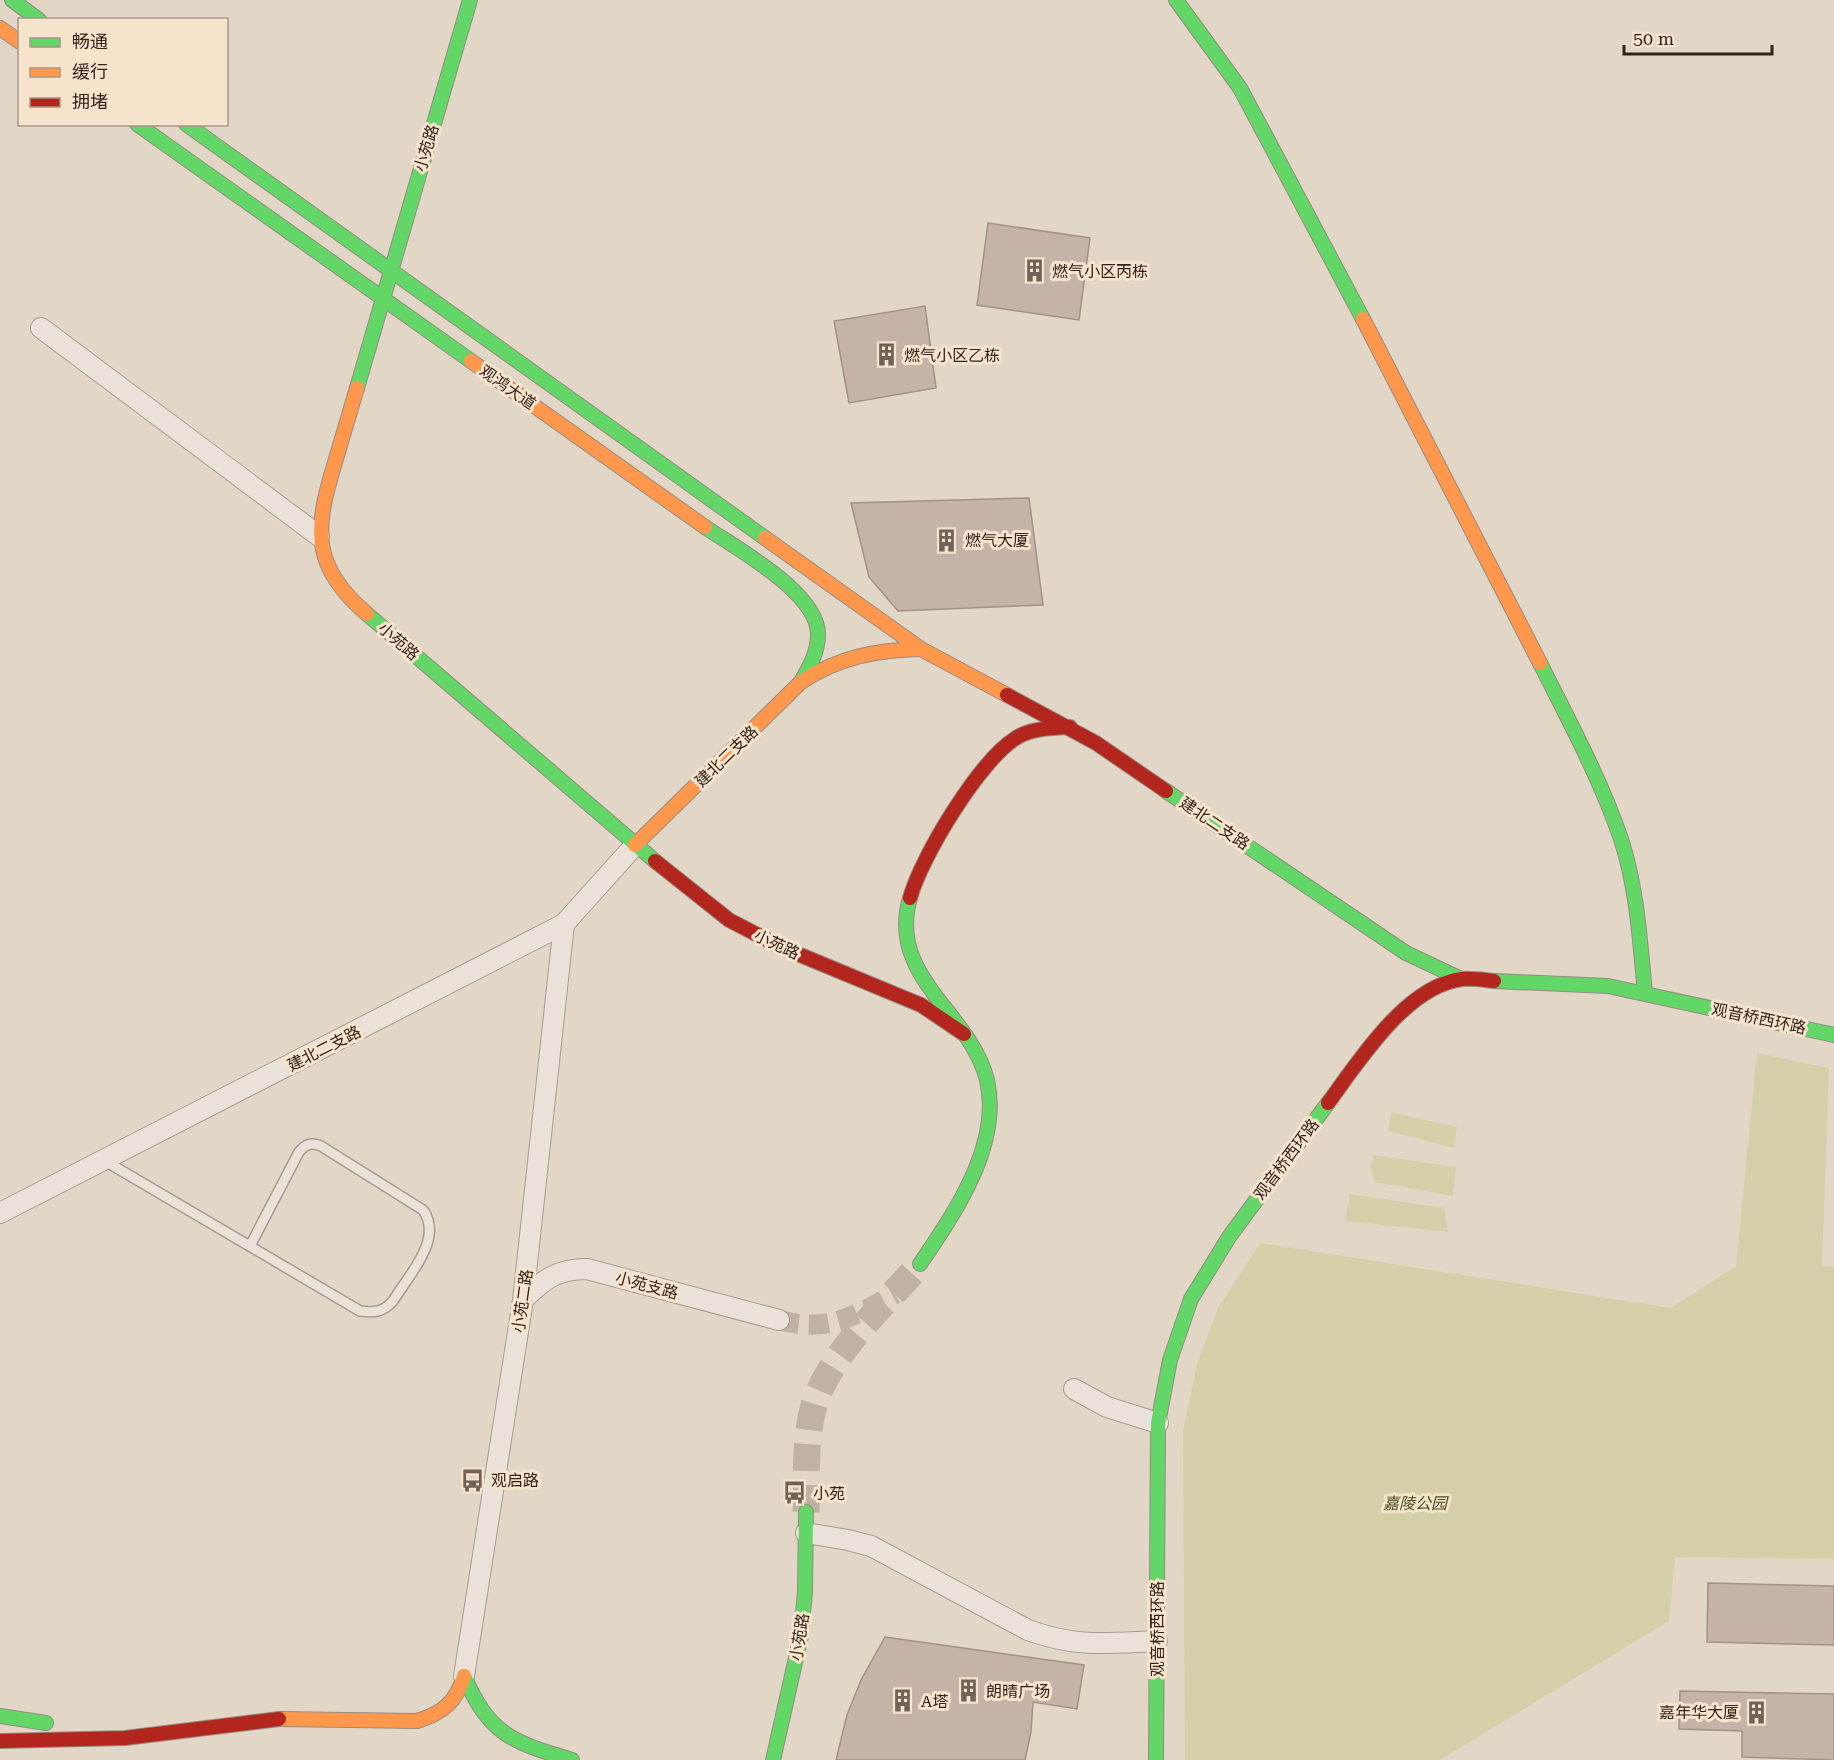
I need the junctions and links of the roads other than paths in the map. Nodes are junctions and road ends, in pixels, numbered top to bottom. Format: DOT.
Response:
graph roads {
  1 [pos="12,0"];
  2 [pos="470,0"];
  3 [pos="1176,0"];
  4 [pos="36,18"];
  5 [pos="0,28"];
  6 [pos="18,41"];
  7 [pos="139,126"];
  8 [pos="189,126"];
  9 [pos="389,270"];
  10 [pos="383,298"];
  11 [pos="41,328"];
  12 [pos="319,536"];
  13 [pos="921,649"];
  14 [pos="801,682"];
  15 [pos="1070,727"];
  16 [pos="635,845"];
  17 [pos="564,924"];
  18 [pos="1461,978"];
  19 [pos="1645,993"];
  20 [pos="964,1034"];
  21 [pos="1834,1035"];
  22 [pos="105,1161"];
  23 [pos="0,1213"];
  24 [pos="250,1246"];
  25 [pos="920,1264"];
  26 [pos="523,1300"];
  27 [pos="779,1320"];
  28 [pos="1074,1389"];
  29 [pos="1158,1423"];
  30 [pos="806,1512"];
  31 [pos="806,1533"];
  32 [pos="1157,1641"];
  33 [pos="464,1676"];
  34 [pos="0,1716"];
  35 [pos="272,1719"];
  36 [pos="141,1721"];
  37 [pos="0,1726"];
  38 [pos="0,1741"];
  39 [pos="572,1760"];
  40 [pos="773,1760"];
  41 [pos="1156,1760"];
  1 -- 4 [label="main road"];
  2 -- 9 [label="main road, 小苑路"];
  3 -- 19 [label="main road"];
  5 -- 6 [label="main road"];
  7 -- 10 [label="main road, 观鸿大道"];
  8 -- 9 [label="main road, 观鸿大道"];
  9 -- 10 [label="main road, 小苑路"];
  9 -- 13 [label="main road, 观鸿大道"];
  10 -- 12 [label="main road, 小苑路"];
  10 -- 14 [label="main road, 观鸿大道"];
  11 -- 12 [label="street"];
  12 -- 16 [label="main road, 小苑路"];
  13 -- 14 [label="main road, 建北二支路"];
  13 -- 15 [label="main road, 建北二支路"];
  14 -- 16 [label="main road, 建北二支路"];
  15 -- 18 [label="main road, 建北二支路"];
  15 -- 20 [label="main road, 小苑路"];
  16 -- 17 [label="street, 建北二支路"];
  16 -- 20 [label="main road, 小苑路"];
  17 -- 22 [label="street, 建北二支路"];
  17 -- 26 [label="street, 小苑二路"];
  18 -- 19 [label="main road, 观音桥西环路"];
  18 -- 29 [label="main road, 观音桥西环路"];
  19 -- 21 [label="main road, 观音桥西环路"];
  20 -- 25 [label="main road, 小苑路"];
  22 -- 23 [label="street, 建北二支路"];
  22 -- 24 [label="lane"];
  24 -- 24 [label="lane"];
  26 -- 27 [label="street, 小苑支路"];
  26 -- 33 [label="street, 小苑二路"];
  28 -- 29 [label="street"];
  29 -- 32 [label="main road, 观音桥西环路"];
  30 -- 31 [label="main road, 小苑路"];
  31 -- 32 [label="street"];
  31 -- 40 [label="main road, 小苑路"];
  32 -- 41 [label="main road, 观音桥西环路"];
  33 -- 35 [label="main road"];
  33 -- 39 [label="main road"];
  34 -- 37 [label="main road"];
  35 -- 36 [label="main road"];
  35 -- 38 [label="main road"];
}
